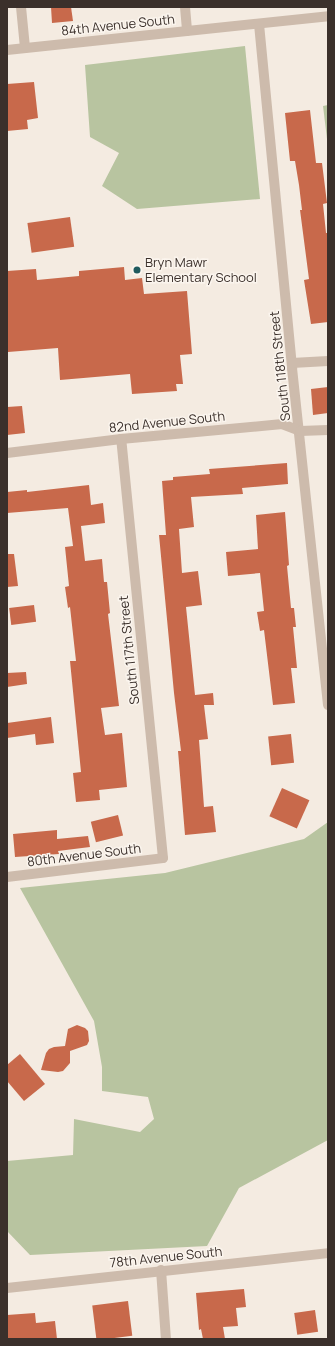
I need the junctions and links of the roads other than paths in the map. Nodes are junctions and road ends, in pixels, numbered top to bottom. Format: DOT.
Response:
graph roads {
  1 [pos="21,7"];
  2 [pos="185,7"];
  3 [pos="328,16"];
  4 [pos="259,24"];
  5 [pos="187,31"];
  6 [pos="25,48"];
  7 [pos="7,50"];
  8 [pos="328,361"];
  9 [pos="292,363"];
  10 [pos="328,430"];
  11 [pos="300,431"];
  12 [pos="121,439"];
  13 [pos="7,453"];
  14 [pos="328,705"];
  15 [pos="163,858"];
  16 [pos="7,878"];
  17 [pos="328,1253"];
  18 [pos="161,1270"];
  19 [pos="7,1288"];
  20 [pos="166,1339"];
  1 -- 6 [label="street"];
  2 -- 5 [label="street"];
  3 -- 4 [label="street, 84th Avenue South"];
  4 -- 5 [label="street, 84th Avenue South"];
  4 -- 9 [label="street, South 118th Street"];
  5 -- 6 [label="street, 84th Avenue South"];
  6 -- 7 [label="street, 84th Avenue South"];
  8 -- 9 [label="street"];
  9 -- 11 [label="street, South 118th Street"];
  10 -- 11 [label="street, 82nd Avenue South"];
  11 -- 12 [label="street, 82nd Avenue South"];
  11 -- 14 [label="street, South 118th Street"];
  12 -- 13 [label="street, 82nd Avenue South"];
  12 -- 15 [label="street, South 117th Street"];
  15 -- 16 [label="street, 80th Avenue South"];
  17 -- 18 [label="street, 78th Avenue South"];
  18 -- 19 [label="street, 78th Avenue South"];
  18 -- 20 [label="street"];
}
